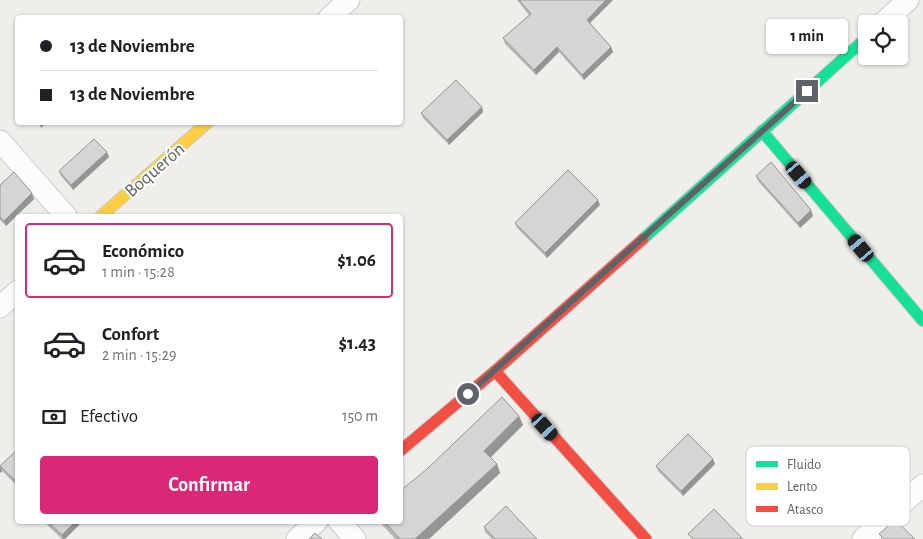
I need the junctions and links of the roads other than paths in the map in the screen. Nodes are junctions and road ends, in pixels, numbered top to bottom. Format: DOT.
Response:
graph roads {
  1 [pos="349,0"];
  2 [pos="908,0"];
  3 [pos="332,15"];
  4 [pos="892,15"];
  5 [pos="858,45"];
  6 [pos="205,125"];
  7 [pos="762,131"];
  8 [pos="0,141"];
  9 [pos="64,214"];
  10 [pos="102,214"];
  11 [pos="15,294"];
  12 [pos="0,307"];
  13 [pos="923,321"];
  14 [pos="495,371"];
  15 [pos="403,448"];
  16 [pos="923,485"];
  17 [pos="910,497"];
  18 [pos="314,524"];
  19 [pos="342,524"];
  20 [pos="877,526"];
  21 [pos="297,539"];
  22 [pos="355,539"];
  23 [pos="646,539"];
  24 [pos="863,539"];
  1 -- 3 [label="street"];
  2 -- 4 [label="street"];
  5 -- 7 [label="street"];
  6 -- 10 [label="street, Boquerón"];
  7 -- 13 [label="street"];
  7 -- 14 [label="street"];
  8 -- 9 [label="street"];
  11 -- 12 [label="street"];
  14 -- 15 [label="street"];
  14 -- 23 [label="street"];
  16 -- 17 [label="street"];
  18 -- 21 [label="street"];
  19 -- 22 [label="street"];
  20 -- 24 [label="street"];
}
